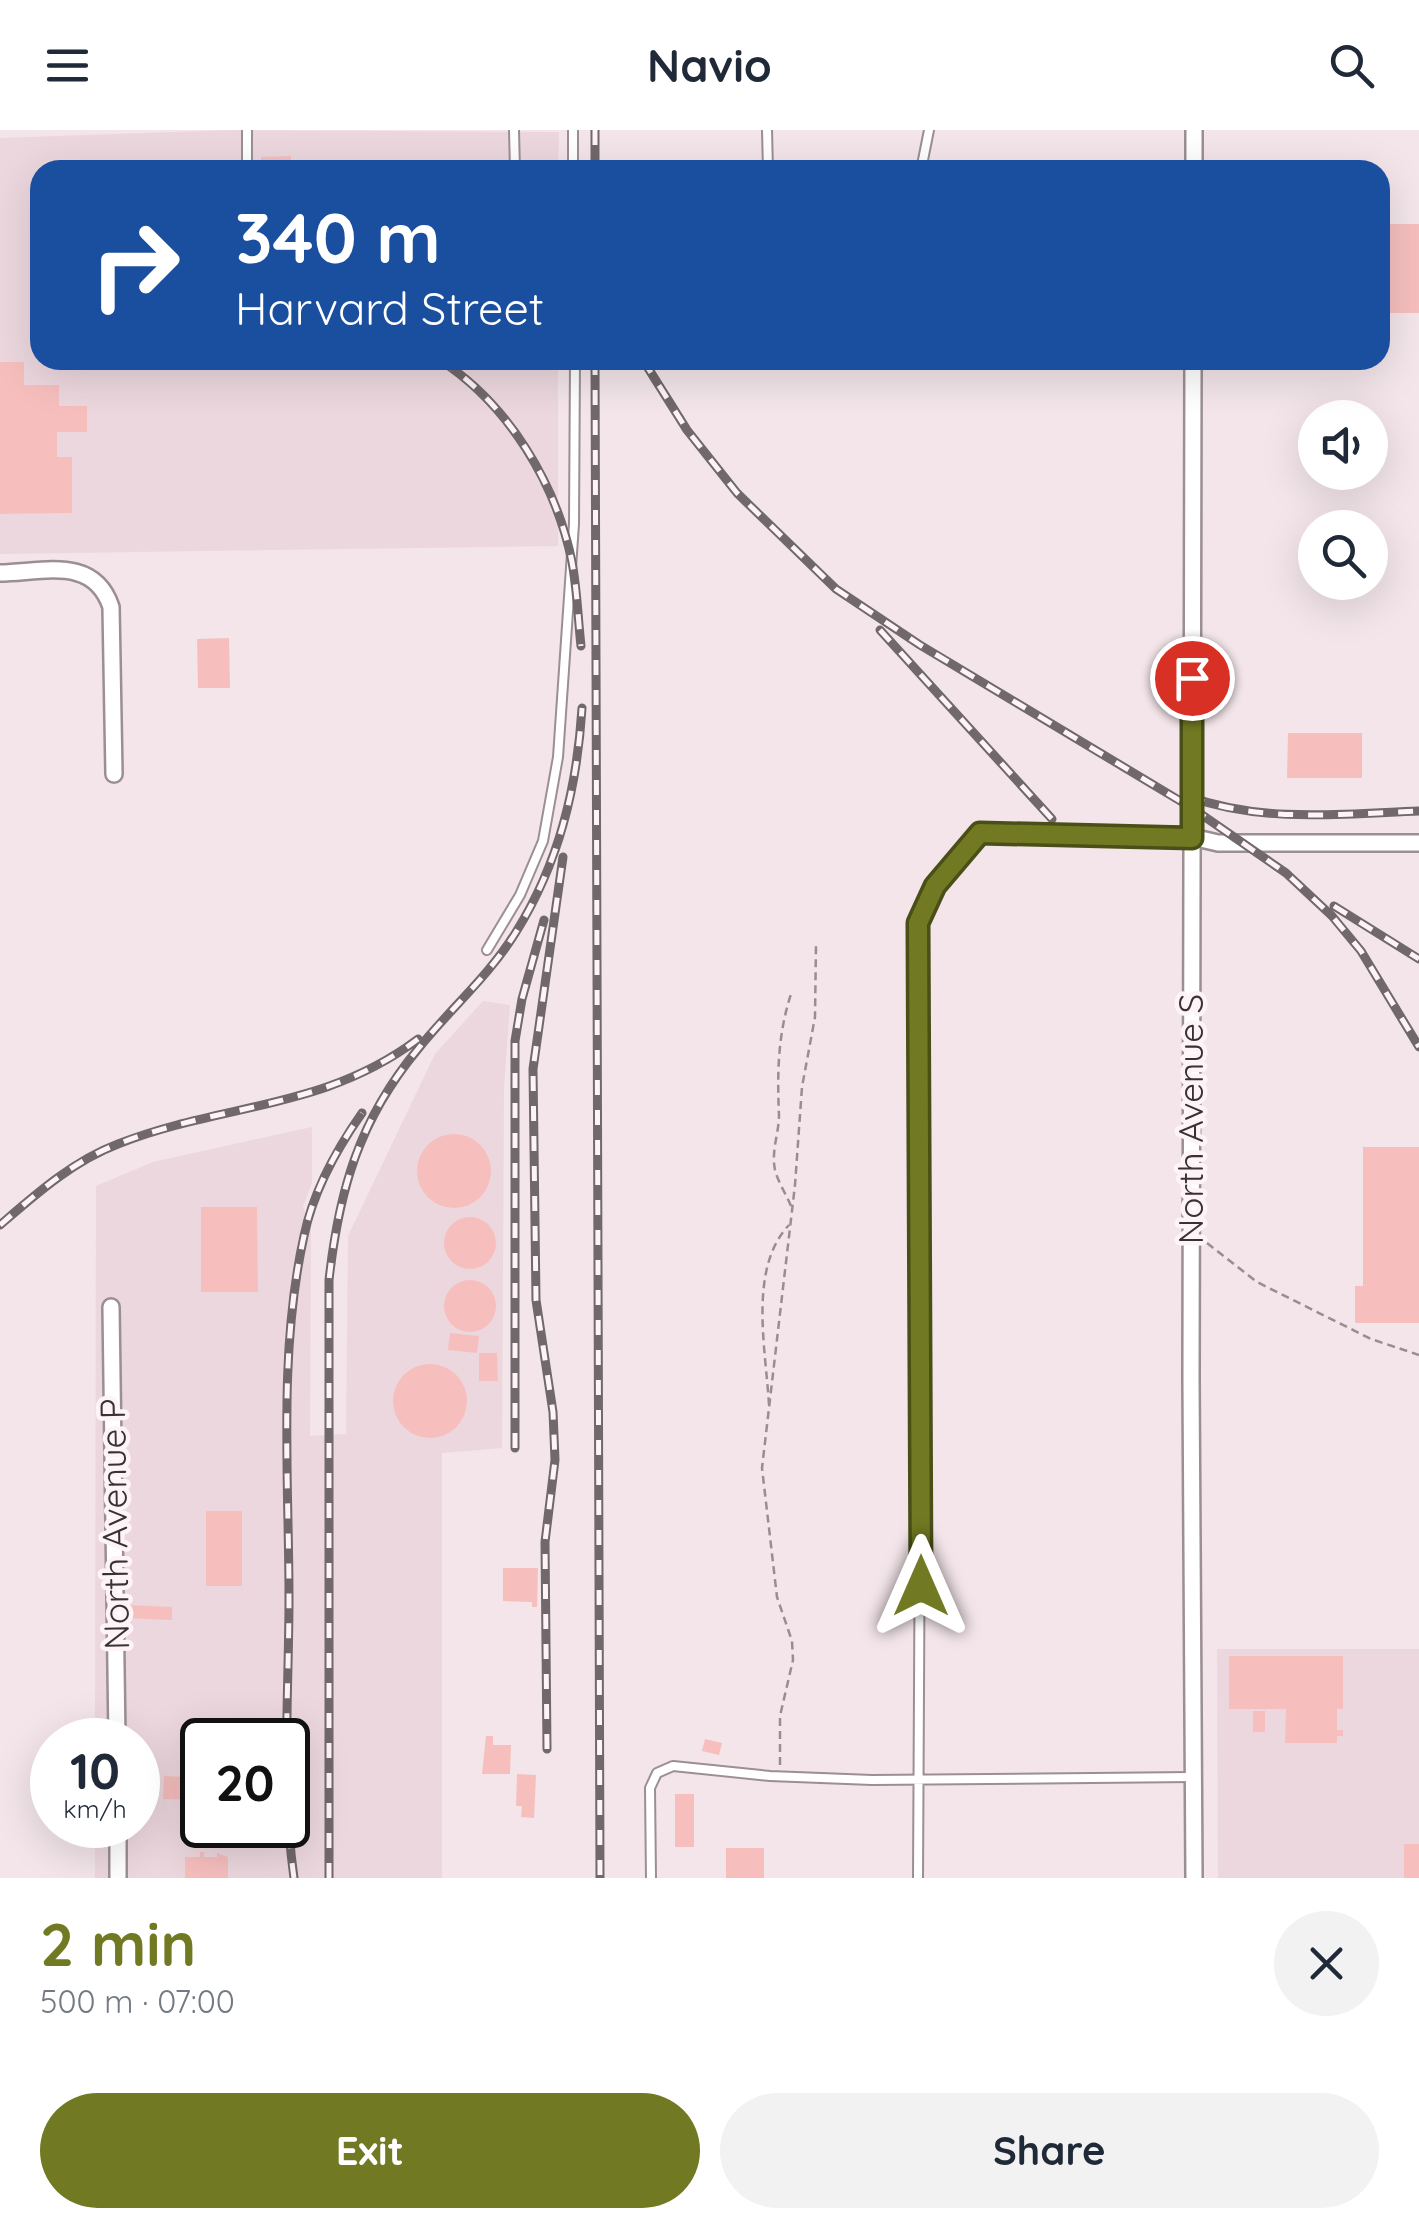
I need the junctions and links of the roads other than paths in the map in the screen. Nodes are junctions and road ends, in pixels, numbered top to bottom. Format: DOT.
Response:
graph roads {
  1 [pos="247,130"];
  2 [pos="572,130"];
  3 [pos="767,130"];
  4 [pos="928,130"];
  5 [pos="1194,130"];
  6 [pos="514,131"];
  7 [pos="247,160"];
  8 [pos="514,160"];
  9 [pos="573,160"];
  10 [pos="768,160"];
  11 [pos="923,160"];
  12 [pos="1194,160"];
  13 [pos="574,370"];
  14 [pos="1193,370"];
  15 [pos="0,574"];
  16 [pos="114,774"];
  17 [pos="980,833"];
  18 [pos="1192,838"];
  19 [pos="1419,843"];
  20 [pos="488,950"];
  21 [pos="111,1307"];
  22 [pos="117,1718"];
  23 [pos="1193,1777"];
  24 [pos="920,1780"];
  25 [pos="118,1848"];
  26 [pos="118,1878"];
  27 [pos="651,1878"];
  28 [pos="918,1878"];
  29 [pos="1194,1878"];
  1 -- 7 [label="lane"];
  2 -- 9 [label="lane"];
  3 -- 10 [label="lane"];
  4 -- 11 [label="lane"];
  5 -- 12 [label="street"];
  6 -- 8 [label="lane"];
  13 -- 20 [label="lane"];
  14 -- 18 [label="street, North Avenue S"];
  15 -- 16 [label="street"];
  17 -- 18 [label="street"];
  17 -- 24 [label="lane"];
  18 -- 19 [label="street"];
  18 -- 23 [label="street, North Avenue S"];
  21 -- 22 [label="street, North Avenue P"];
  23 -- 24 [label="lane"];
  23 -- 29 [label="street, North Avenue S"];
  24 -- 27 [label="lane"];
  24 -- 28 [label="lane"];
  25 -- 26 [label="street"];
}
